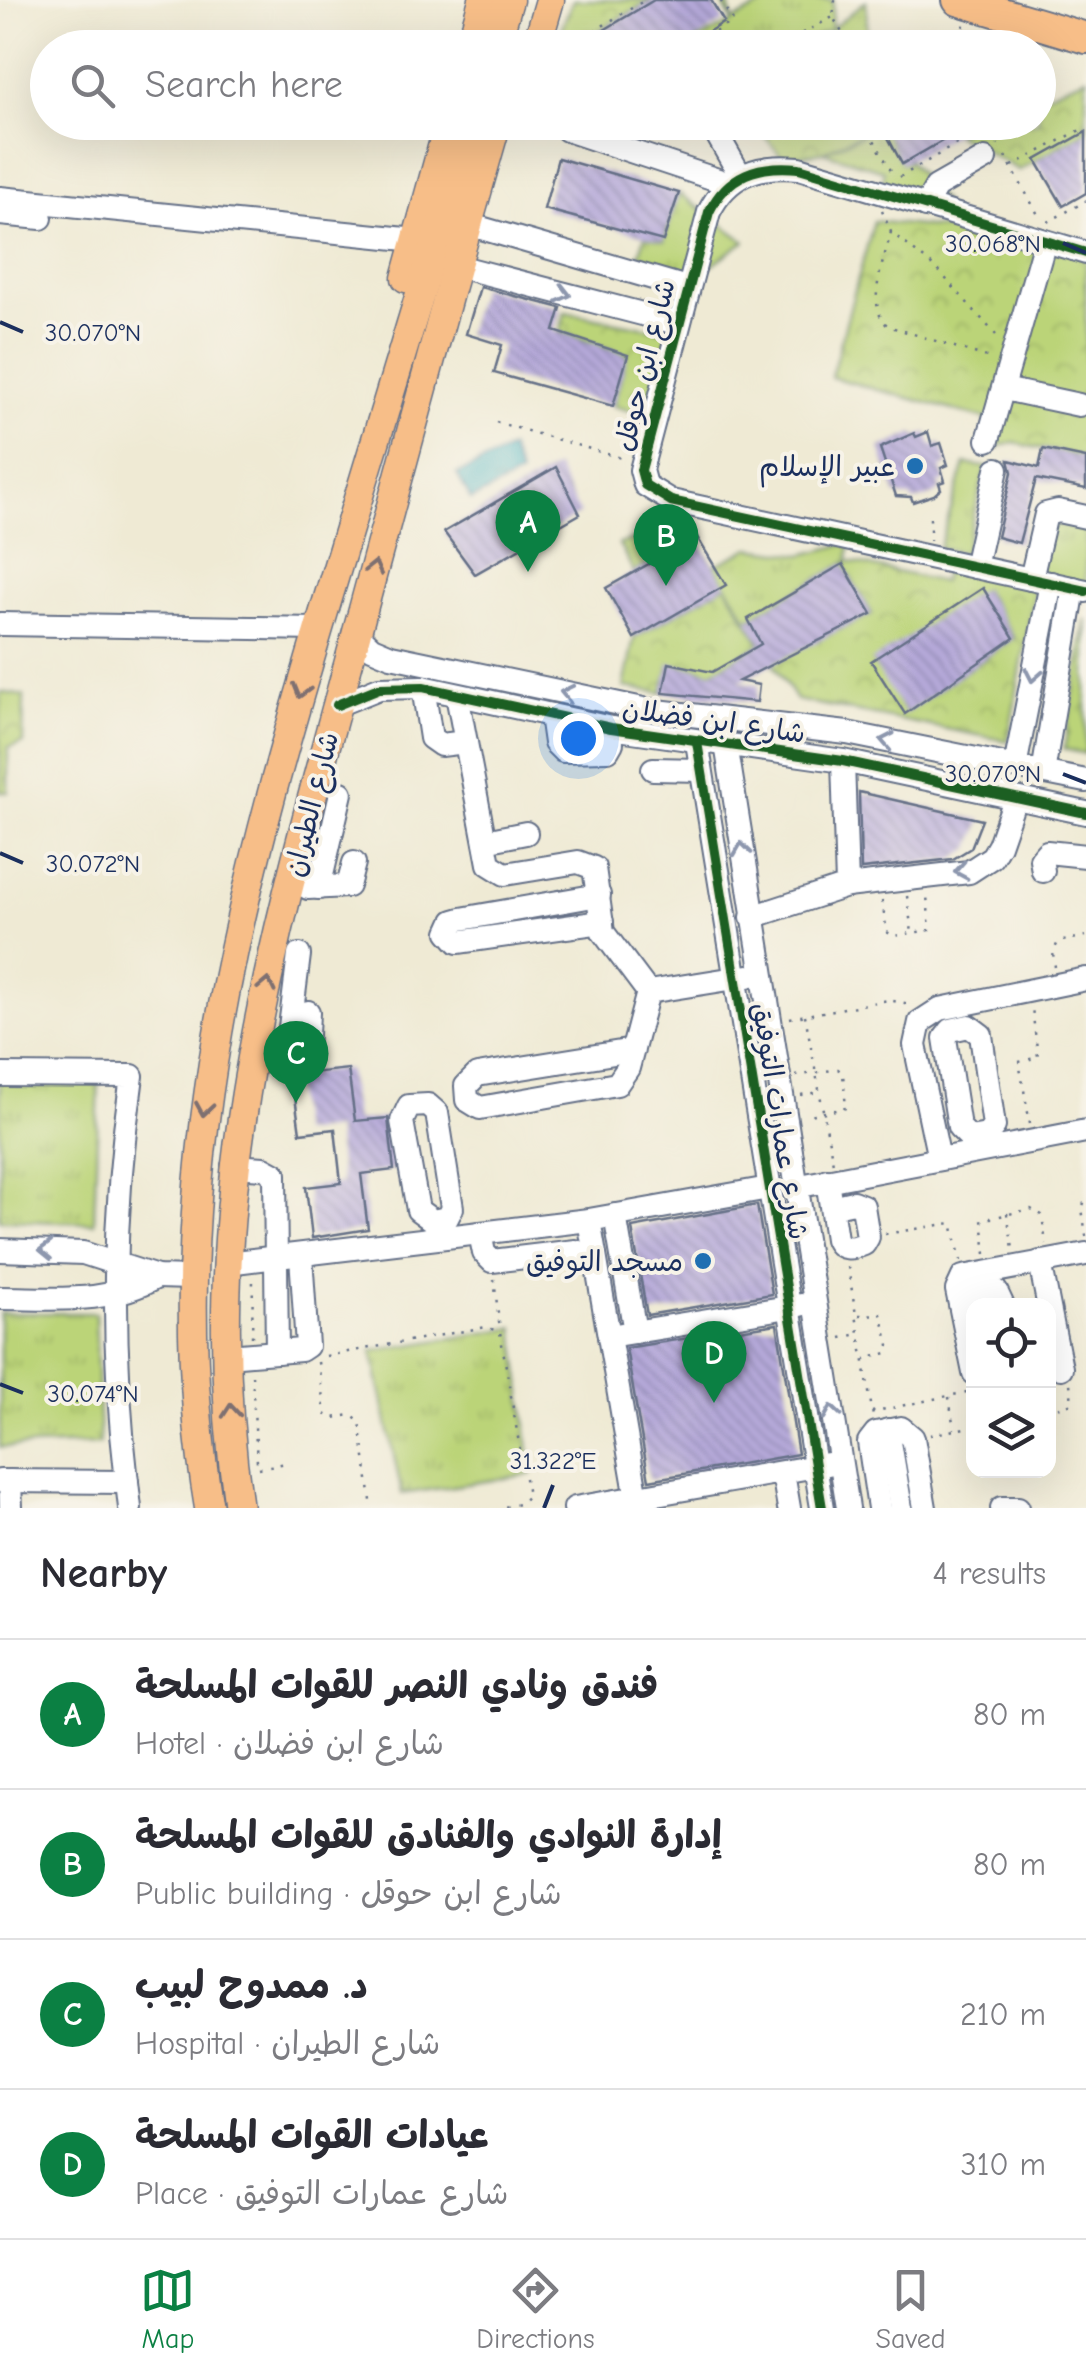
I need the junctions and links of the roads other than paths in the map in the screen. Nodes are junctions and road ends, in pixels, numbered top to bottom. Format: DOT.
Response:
graph roads {
  1 [pos="958,0"];
  2 [pos="518,3"];
  3 [pos="489,30"];
  4 [pos="504,30"];
  5 [pos="518,30"];
  6 [pos="529,30"];
  7 [pos="1086,38"];
  8 [pos="444,140"];
  9 [pos="467,140"];
  10 [pos="492,140"];
  11 [pos="508,140"];
  12 [pos="601,140"];
  13 [pos="717,140"];
  14 [pos="984,159"];
  15 [pos="733,179"];
  16 [pos="0,198"];
  17 [pos="925,206"];
  18 [pos="0,214"];
  19 [pos="206,226"];
  20 [pos="481,228"];
  21 [pos="1045,241"];
  22 [pos="414,247"];
  23 [pos="1086,253"];
  24 [pos="469,269"];
  25 [pos="687,288"];
  26 [pos="677,323"];
  27 [pos="1004,389"];
  28 [pos="389,396"];
  29 [pos="418,396"];
  30 [pos="1079,405"];
  31 [pos="988,440"];
  32 [pos="997,469"];
  33 [pos="1086,517"];
  34 [pos="974,566"];
  35 [pos="1060,585"];
  36 [pos="0,624"];
  37 [pos="235,634"];
  38 [pos="357,634"];
  39 [pos="316,636"];
  40 [pos="0,639"];
  41 [pos="392,656"];
  42 [pos="394,686"];
  43 [pos="424,688"];
  44 [pos="457,694"];
  45 [pos="338,705"];
  46 [pos="551,715"];
  47 [pos="611,728"];
  48 [pos="466,742"];
  49 [pos="697,742"];
  50 [pos="726,744"];
  51 [pos="843,761"];
  52 [pos="1014,767"];
  53 [pos="653,769"];
  54 [pos="701,770"];
  55 [pos="1043,772"];
  56 [pos="1086,781"];
  57 [pos="341,793"];
  58 [pos="1015,800"];
  59 [pos="1086,814"];
  60 [pos="526,834"];
  61 [pos="485,841"];
  62 [pos="1086,856"];
  63 [pos="354,863"];
  64 [pos="1042,870"];
  65 [pos="847,886"];
  66 [pos="290,888"];
  67 [pos="318,888"];
  68 [pos="599,896"];
  69 [pos="752,917"];
  70 [pos="602,922"];
  71 [pos="299,956"];
  72 [pos="760,974"];
  73 [pos="735,978"];
  74 [pos="1086,979"];
  75 [pos="648,992"];
  76 [pos="308,1012"];
  77 [pos="633,1050"];
  78 [pos="286,1059"];
  79 [pos="250,1060"];
  80 [pos="0,1075"];
  81 [pos="1086,1131"];
  82 [pos="939,1159"];
  83 [pos="233,1166"];
  84 [pos="831,1180"];
  85 [pos="795,1187"];
  86 [pos="769,1188"];
  87 [pos="831,1207"];
  88 [pos="616,1215"];
  89 [pos="589,1220"];
  90 [pos="480,1233"];
  91 [pos="0,1250"];
  92 [pos="576,1251"];
  93 [pos="1086,1254"];
  94 [pos="301,1256"];
  95 [pos="115,1260"];
  96 [pos="252,1261"];
  97 [pos="1044,1261"];
  98 [pos="157,1277"];
  99 [pos="192,1278"];
  100 [pos="971,1294"];
  101 [pos="114,1296"];
  102 [pos="0,1298"];
  103 [pos="999,1298"];
  104 [pos="814,1303"];
  105 [pos="789,1306"];
  106 [pos="635,1332"];
  107 [pos="609,1336"];
  108 [pos="283,1352"];
  109 [pos="240,1356"];
  110 [pos="1066,1367"];
  111 [pos="879,1425"];
  112 [pos="840,1462"];
  113 [pos="815,1466"];
  114 [pos="784,1473"];
  115 [pos="5,1481"];
  116 [pos="127,1482"];
  117 [pos="638,1499"];
  118 [pos="11,1508"];
  119 [pos="130,1508"];
  120 [pos="209,1508"];
  121 [pos="239,1508"];
  122 [pos="575,1508"];
  123 [pos="789,1508"];
  124 [pos="822,1508"];
  125 [pos="848,1508"];
  126 [pos="879,1508"];
  127 [pos="901,1508"];
  128 [pos="925,1508"];
  129 [pos="1002,1508"];
  130 [pos="1018,1508"];
  1 -- 7 [label="highway"];
  2 -- 3 [label="main road"];
  2 -- 4 [label="main road"];
  2 -- 5 [label="main road"];
  2 -- 6 [label="main road"];
  8 -- 22 [label="main road, شارع الطيران"];
  9 -- 28 [label="main road"];
  10 -- 29 [label="main road"];
  11 -- 20 [label="main road, شارع الطيران"];
  12 -- 15 [label="street"];
  13 -- 15 [label="street"];
  14 -- 17 [label="street"];
  15 -- 17 [label="street"];
  15 -- 25 [label="street, شارع ابن حوقل"];
  16 -- 19 [label="street"];
  17 -- 21 [label="street"];
  18 -- 19 [label="street"];
  19 -- 22 [label="street"];
  20 -- 24 [label="main road, شارع الطيران"];
  20 -- 25 [label="street"];
  21 -- 23 [label="street"];
  21 -- 27 [label="street"];
  22 -- 28 [label="main road, شارع الطيران"];
  24 -- 26 [label="street, one-way"];
  24 -- 29 [label="main road, شارع الطيران"];
  25 -- 26 [label="street, شارع ابن حوقل"];
  26 -- 34 [label="street, شارع ابن حوقل"];
  27 -- 30 [label="street"];
  27 -- 31 [label="street"];
  28 -- 39 [label="main road, شارع الطيران"];
  38 -- 29 [label="main road, شارع الطيران, one-way"];
  32 -- 34 [label="street"];
  33 -- 35 [label="street"];
  34 -- 35 [label="street, شارع ابن حوقل"];
  35 -- 52 [label="street, one-way"];
  35 -- 55 [label="street"];
  36 -- 37 [label="street"];
  37 -- 39 [label="street"];
  37 -- 40 [label="street"];
  38 -- 41 [label="street, شارع ابن فضلان"];
  38 -- 45 [label="main road, شارع الطيران"];
  39 -- 99 [label="main road, شارع الطيران, one-way"];
  41 -- 42 [label="street"];
  52 -- 41 [label="street, شارع ابن فضلان, one-way"];
  42 -- 43 [label="street, شارع ابن فضلان"];
  42 -- 45 [label="street, شارع ابن فضلان"];
  43 -- 44 [label="street, شارع ابن فضلان"];
  43 -- 48 [label="street"];
  44 -- 46 [label="street, شارع ابن فضلان"];
  44 -- 48 [label="street"];
  45 -- 66 [label="main road, شارع الطيران"];
  46 -- 47 [label="street, شارع ابن فضلان"];
  46 -- 47 [label="street"];
  47 -- 49 [label="street, شارع ابن فضلان"];
  48 -- 61 [label="street"];
  49 -- 50 [label="street, شارع ابن فضلان"];
  49 -- 54 [label="street, شارع عمارات التوفيق"];
  50 -- 51 [label="street, شارع ابن فضلان"];
  69 -- 50 [label="street, شارع عمارات التوفيق, one-way"];
  51 -- 58 [label="street, شارع ابن فضلان"];
  51 -- 65 [label="street"];
  52 -- 55 [label="street, شارع ابن فضلان"];
  53 -- 54 [label="street"];
  54 -- 73 [label="street, شارع عمارات التوفيق"];
  55 -- 56 [label="street, شارع ابن فضلان"];
  57 -- 67 [label="street"];
  58 -- 59 [label="street, شارع ابن فضلان"];
  58 -- 65 [label="street, one-way"];
  60 -- 61 [label="street"];
  61 -- 68 [label="street"];
  62 -- 64 [label="street"];
  63 -- 67 [label="street"];
  65 -- 69 [label="street"];
  66 -- 67 [label="street"];
  79 -- 66 [label="main road, شارع الطيران, one-way"];
  68 -- 70 [label="street"];
  68 -- 70 [label="street"];
  69 -- 72 [label="street, شارع عمارات التوفيق"];
  70 -- 75 [label="street"];
  71 -- 78 [label="street"];
  72 -- 73 [label="street"];
  72 -- 85 [label="street, شارع عمارات التوفيق"];
  73 -- 75 [label="street"];
  73 -- 86 [label="street, شارع عمارات التوفيق"];
  74 -- 82 [label="street"];
  75 -- 77 [label="street"];
  76 -- 78 [label="street"];
  77 -- 77 [label="street"];
  78 -- 79 [label="street"];
  79 -- 83 [label="main road, شارع الطيران"];
  80 -- 95 [label="street"];
  81 -- 82 [label="street"];
  82 -- 84 [label="street"];
  83 -- 96 [label="main road, شارع الطيران"];
  83 -- 96 [label="street"];
  84 -- 85 [label="street"];
  84 -- 87 [label="street"];
  85 -- 104 [label="street, شارع عمارات التوفيق"];
  86 -- 88 [label="street"];
  86 -- 105 [label="street, شارع عمارات التوفيق"];
  87 -- 87 [label="street"];
  88 -- 89 [label="street"];
  88 -- 106 [label="street"];
  89 -- 90 [label="street"];
  89 -- 107 [label="street"];
  90 -- 92 [label="street"];
  90 -- 94 [label="street"];
  95 -- 91 [label="street, one-way"];
  93 -- 97 [label="street"];
  94 -- 96 [label="street"];
  94 -- 108 [label="street"];
  95 -- 98 [label="street"];
  95 -- 101 [label="street"];
  96 -- 108 [label="street"];
  96 -- 109 [label="main road, شارع الطيران"];
  97 -- 100 [label="street"];
  97 -- 110 [label="street"];
  98 -- 99 [label="street"];
  98 -- 101 [label="street"];
  99 -- 120 [label="main road, شارع الطيران"];
  100 -- 103 [label="street"];
  101 -- 102 [label="street"];
  101 -- 116 [label="street"];
  104 -- 105 [label="street"];
  112 -- 104 [label="street, شارع عمارات التوفيق, one-way"];
  105 -- 106 [label="street"];
  105 -- 113 [label="street, شارع عمارات التوفيق"];
  106 -- 107 [label="street"];
  107 -- 117 [label="street"];
  108 -- 109 [label="street"];
  121 -- 109 [label="main road, شارع الطيران, one-way"];
  111 -- 126 [label="street"];
  111 -- 127 [label="street"];
  111 -- 128 [label="street"];
  112 -- 113 [label="street"];
  112 -- 125 [label="street, شارع عمارات التوفيق"];
  113 -- 114 [label="street"];
  113 -- 124 [label="street, شارع عمارات التوفيق"];
  114 -- 117 [label="street"];
  114 -- 123 [label="street"];
  115 -- 116 [label="street"];
  115 -- 118 [label="street"];
  116 -- 119 [label="street"];
  117 -- 122 [label="street"];
  129 -- 130 [label="street"];
}
